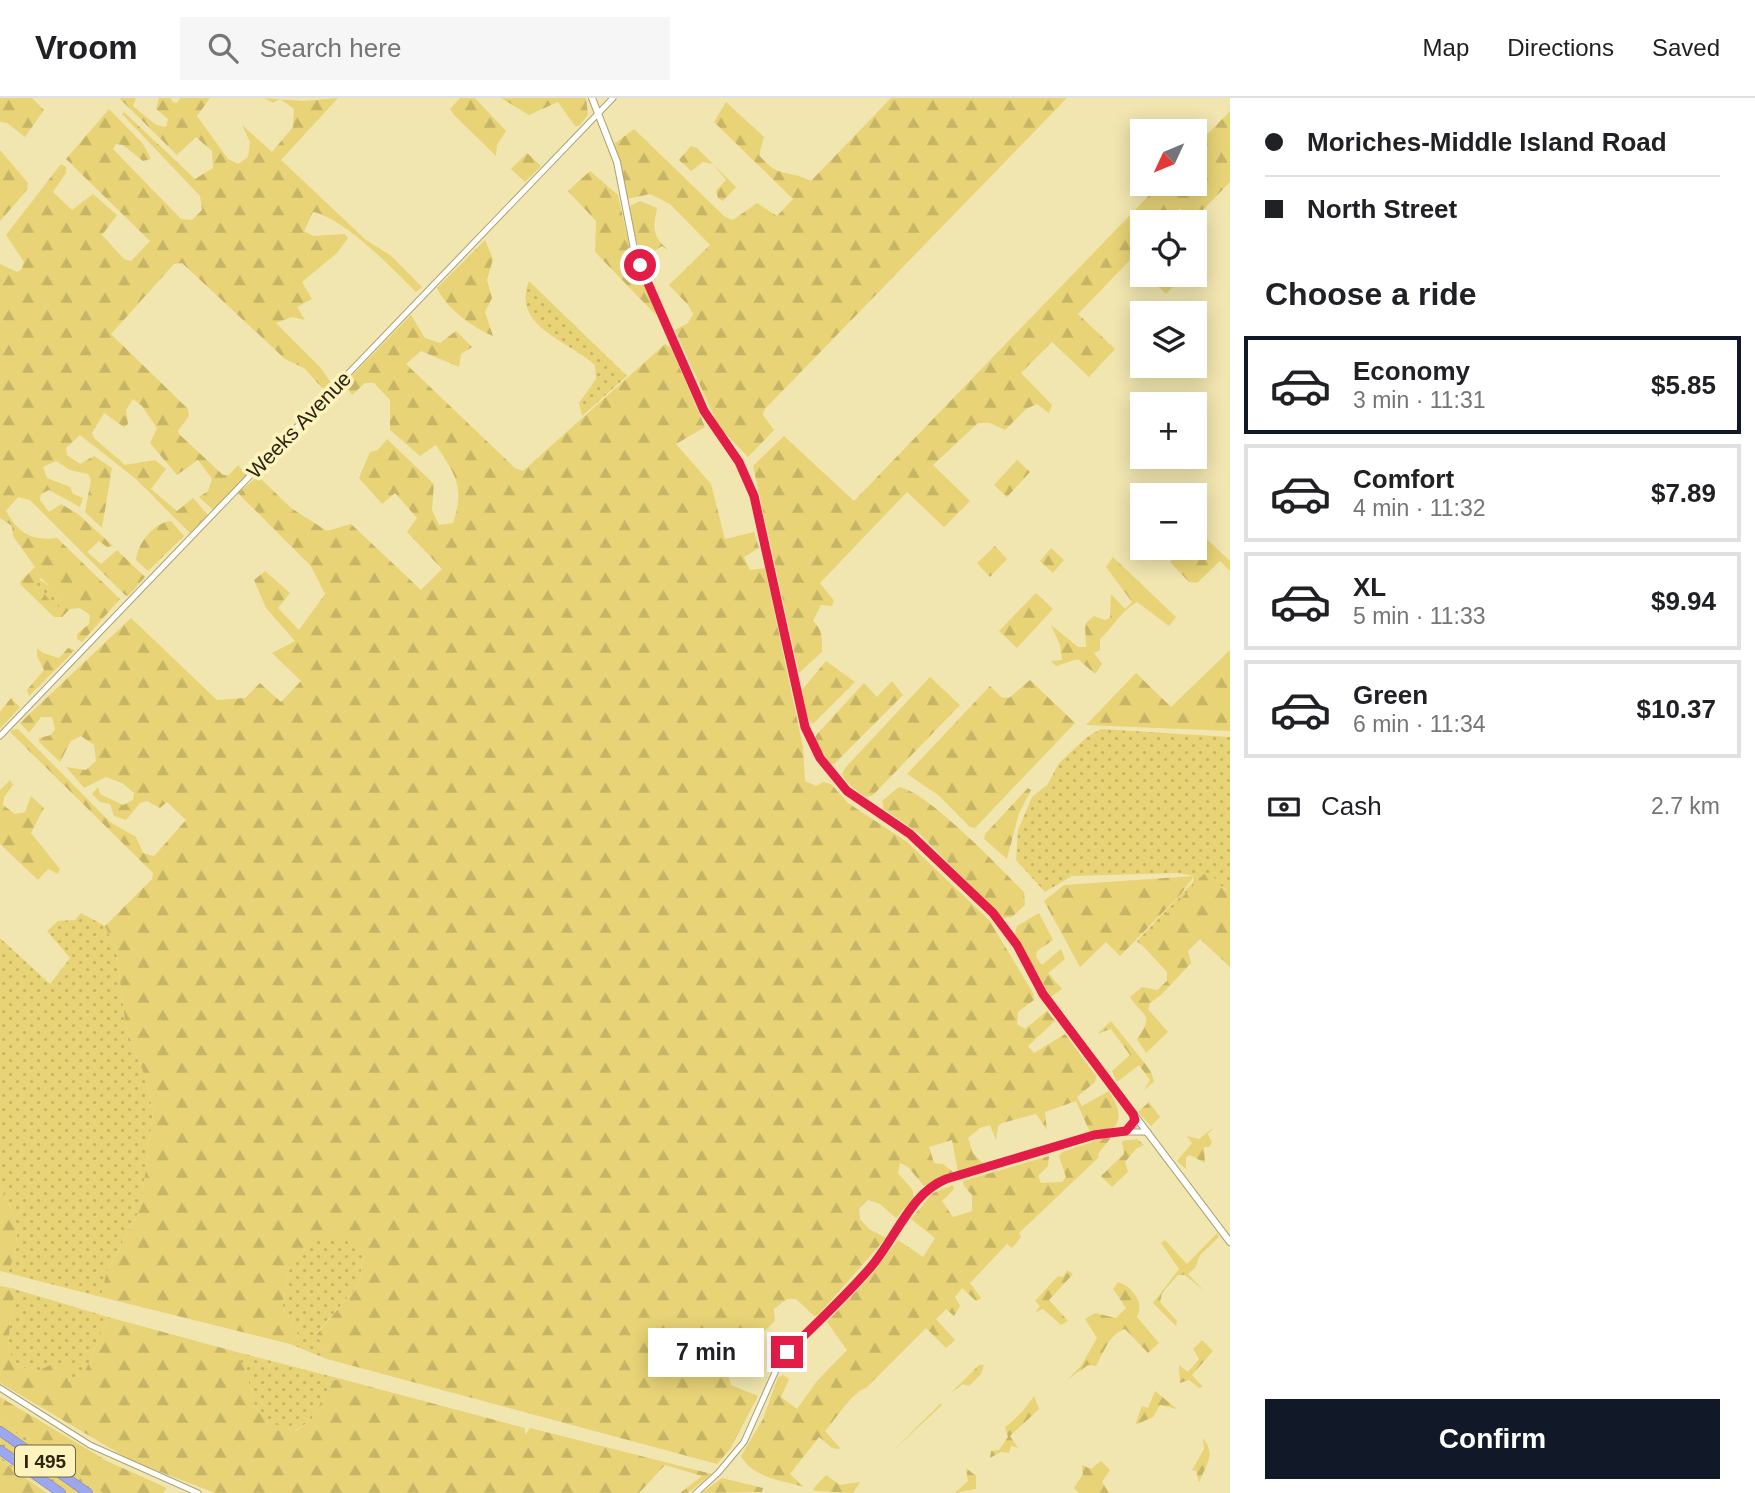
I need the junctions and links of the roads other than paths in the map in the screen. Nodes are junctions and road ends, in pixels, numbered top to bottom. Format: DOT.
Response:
graph roads {
  1 [pos="592,98"];
  2 [pos="613,98"];
  3 [pos="598,115"];
  4 [pos="0,736"];
  5 [pos="1133,1114"];
  6 [pos="1126,1131"];
  7 [pos="1148,1132"];
  8 [pos="1230,1242"];
  9 [pos="0,1388"];
  10 [pos="0,1431"];
  11 [pos="0,1450"];
  12 [pos="61,1493"];
  13 [pos="88,1493"];
  14 [pos="198,1493"];
  15 [pos="696,1493"];
  1 -- 3 [label="main road"];
  2 -- 3 [label="street, Weeks Avenue"];
  3 -- 4 [label="street, Weeks Avenue"];
  3 -- 5 [label="main road"];
  5 -- 6 [label="street"];
  5 -- 7 [label="main road"];
  6 -- 7 [label="street"];
  6 -- 15 [label="street"];
  7 -- 8 [label="main road"];
  9 -- 14 [label="street"];
  10 -- 13 [label="highway, I 495"];
  11 -- 12 [label="highway, I 495"];
}
